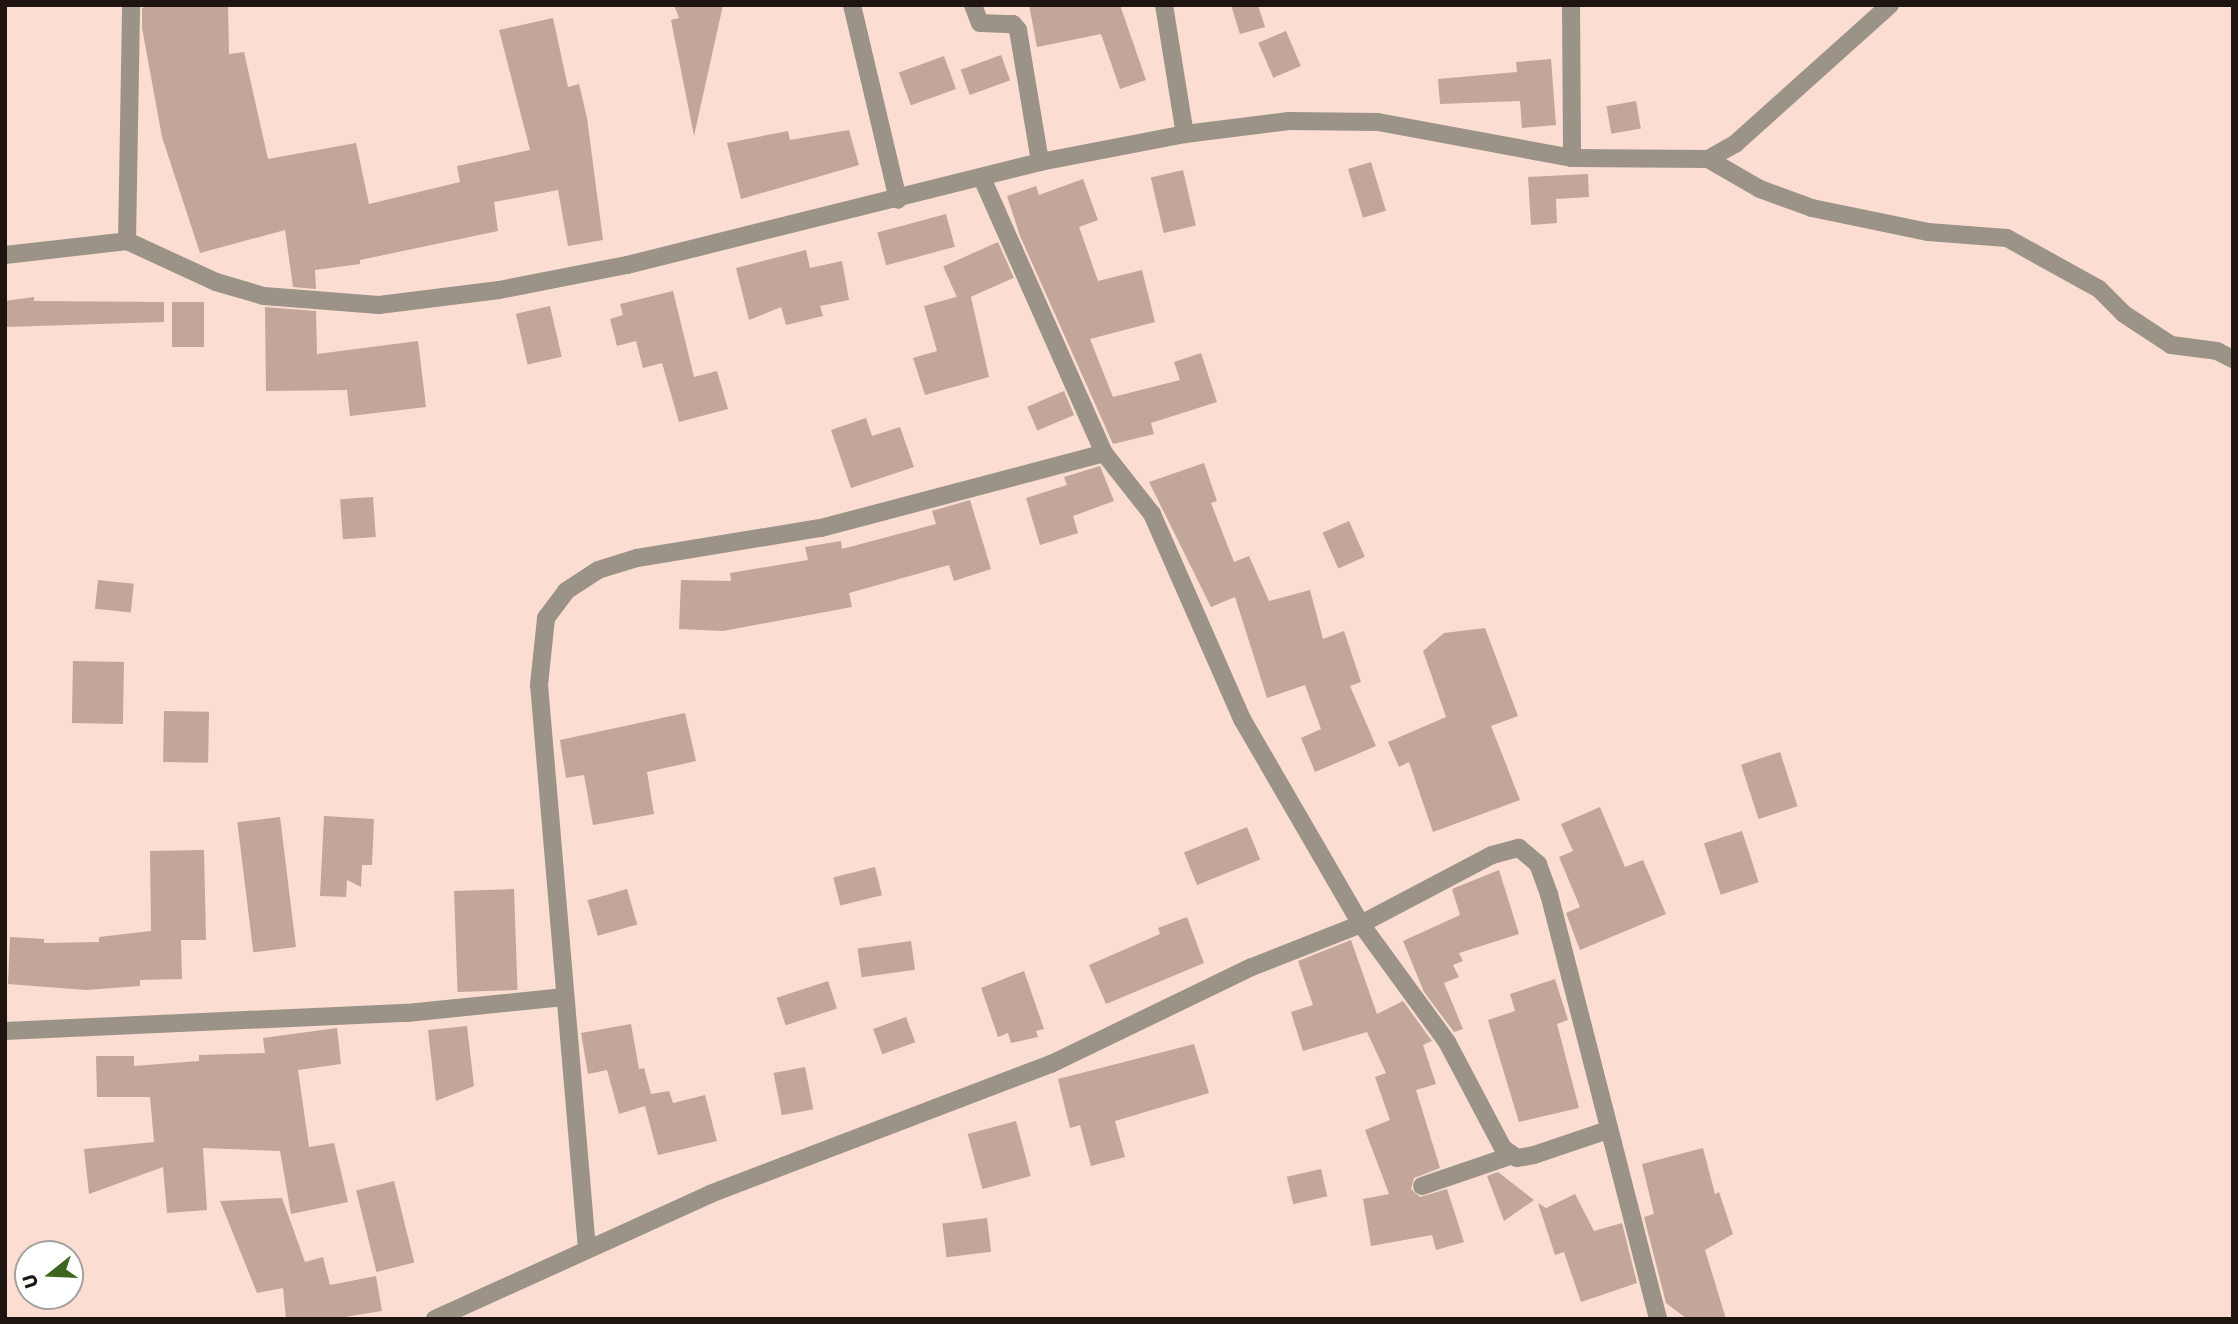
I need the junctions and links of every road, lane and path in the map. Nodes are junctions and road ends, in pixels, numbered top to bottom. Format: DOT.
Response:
graph roads {
  1 [pos="131,5"];
  2 [pos="852,5"];
  3 [pos="973,5"];
  4 [pos="1164,5"];
  5 [pos="1571,5"];
  6 [pos="1890,5"];
  7 [pos="1185,134"];
  8 [pos="1572,158"];
  9 [pos="1708,159"];
  10 [pos="1040,162"];
  11 [pos="982,178"];
  12 [pos="898,200"];
  13 [pos="127,241"];
  14 [pos="5,254"];
  15 [pos="2233,359"];
  16 [pos="1104,453"];
  17 [pos="1361,924"];
  18 [pos="564,998"];
  19 [pos="5,1031"];
  20 [pos="1608,1130"];
  21 [pos="1510,1156"];
  22 [pos="1422,1186"];
  23 [pos="587,1249"];
  24 [pos="436,1319"];
  25 [pos="1658,1319"];
  1 -- 13 [label="street"];
  2 -- 12 [label="street"];
  3 -- 10 [label="street"];
  4 -- 7 [label="street"];
  5 -- 8 [label="street"];
  6 -- 9 [label="street"];
  7 -- 8 [label="street"];
  7 -- 10 [label="street"];
  8 -- 9 [label="street"];
  9 -- 15 [label="street"];
  10 -- 11 [label="street"];
  11 -- 12 [label="street"];
  11 -- 16 [label="street"];
  12 -- 13 [label="street"];
  13 -- 14 [label="street"];
  16 -- 17 [label="street"];
  16 -- 18 [label="street"];
  17 -- 20 [label="street"];
  17 -- 21 [label="street"];
  17 -- 23 [label="street"];
  18 -- 19 [label="street"];
  18 -- 23 [label="street"];
  20 -- 21 [label="street"];
  20 -- 25 [label="street"];
  21 -- 22 [label="street"];
  23 -- 24 [label="street"];
}
